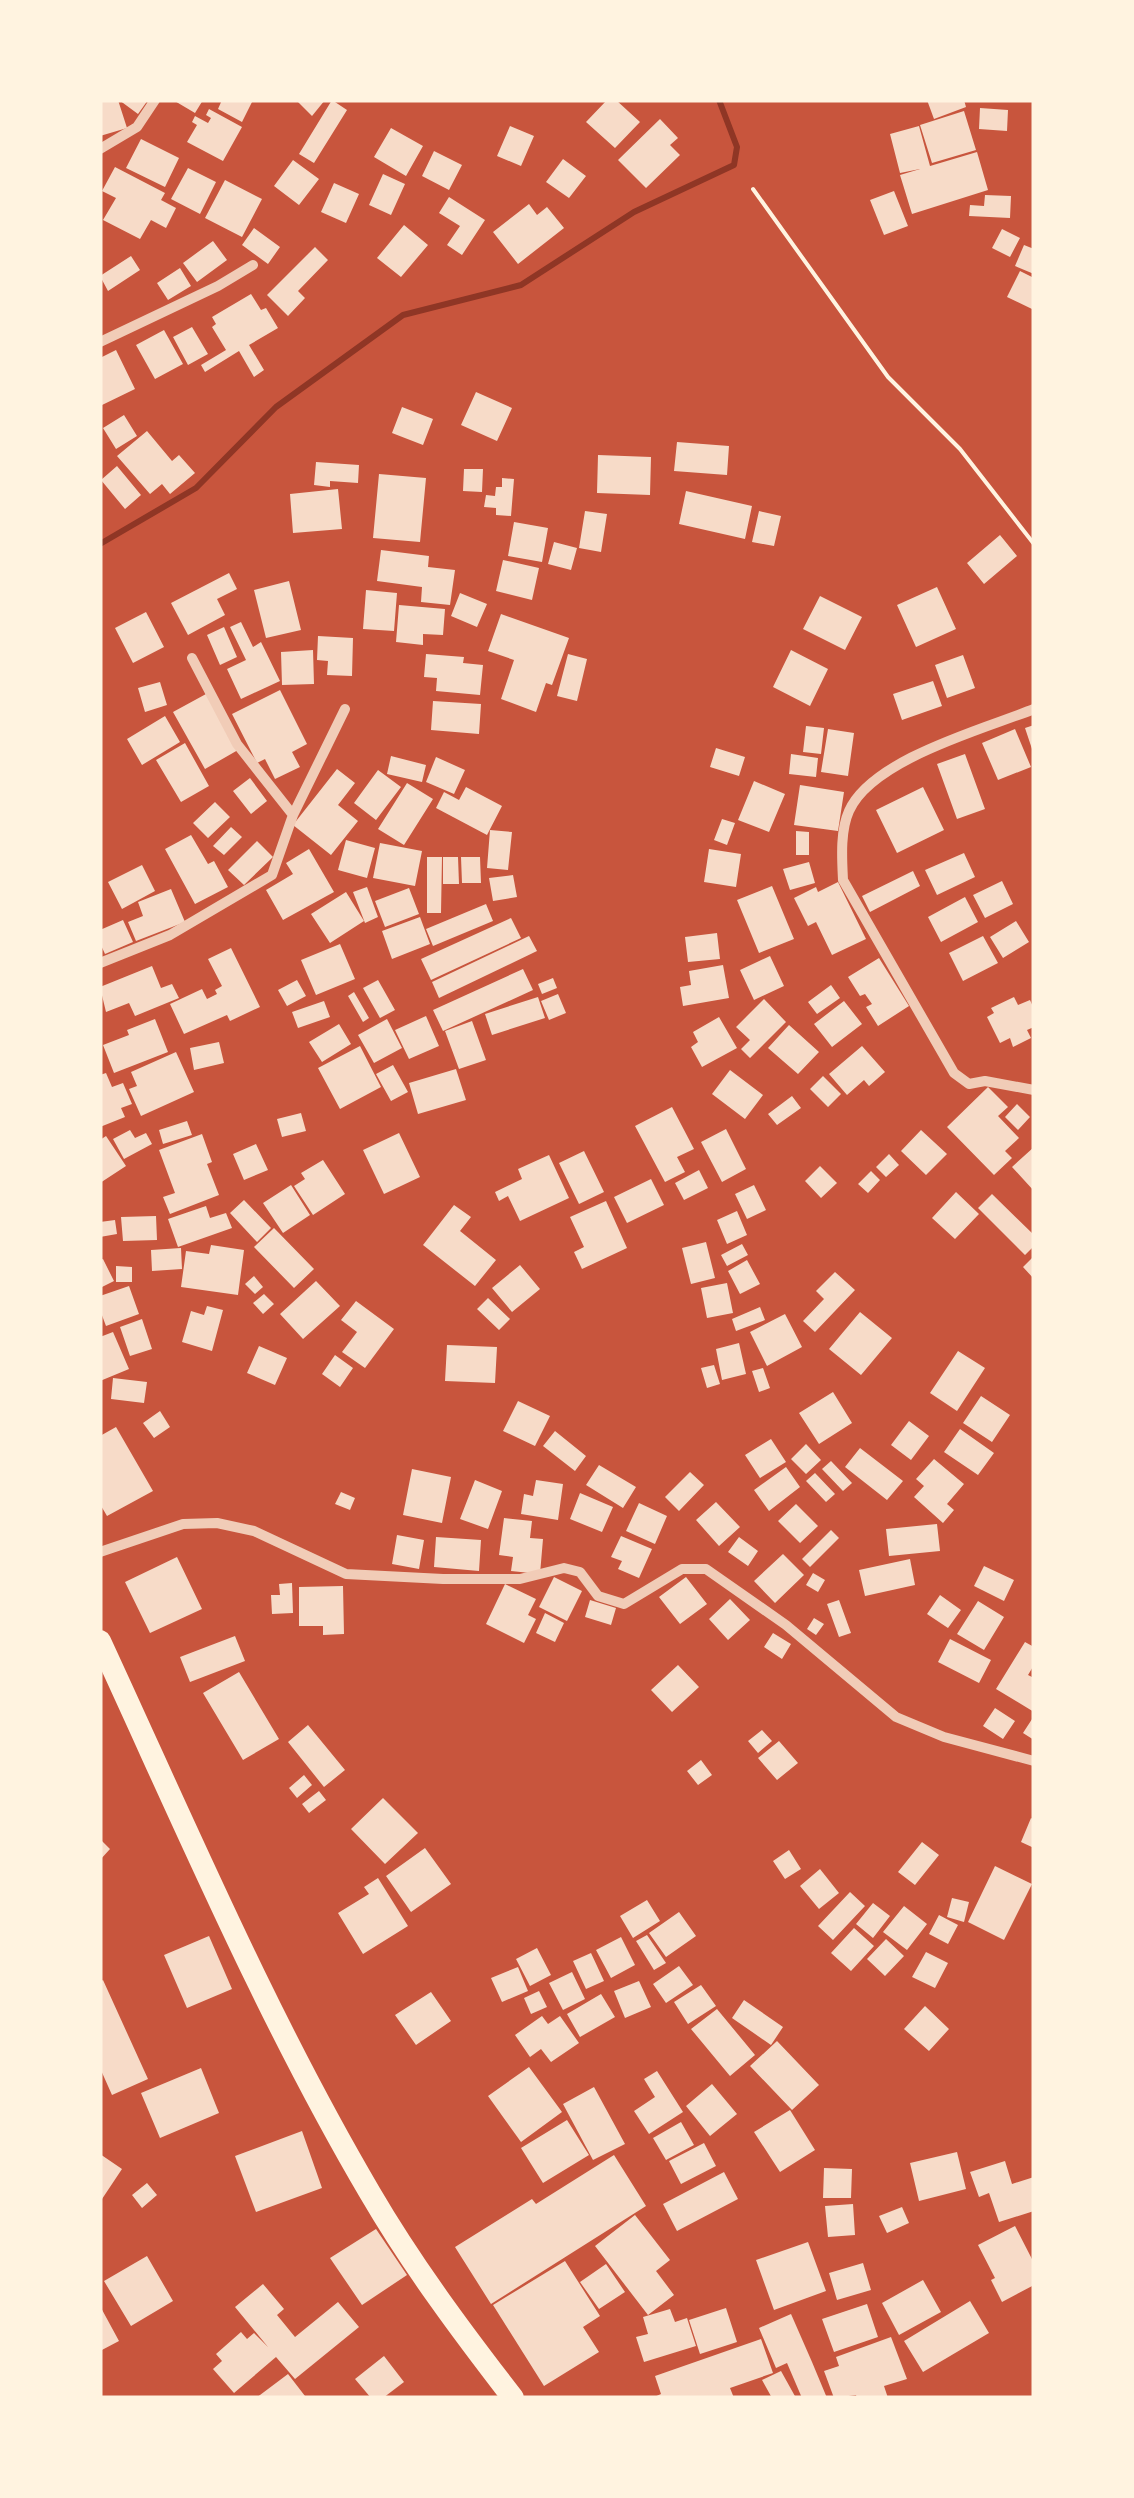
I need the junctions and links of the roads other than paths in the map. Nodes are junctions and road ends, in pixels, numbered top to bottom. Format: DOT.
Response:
graph roads {
  1 [pos="155,100"];
  2 [pos="100,149"];
  3 [pos="254,265"];
  4 [pos="100,342"];
  5 [pos="192,658"];
  6 [pos="1034,710"];
  7 [pos="322,756"];
  8 [pos="293,815"];
  9 [pos="100,963"];
  10 [pos="1034,1090"];
  11 [pos="100,1552"];
  12 [pos="100,1641"];
  13 [pos="1034,1761"];
  14 [pos="513,2398"];
  1 -- 2 [label="street"];
  3 -- 4 [label="street"];
  5 -- 8 [label="street"];
  6 -- 10 [label="street"];
  7 -- 8 [label="street"];
  8 -- 9 [label="street"];
  11 -- 13 [label="street"];
  12 -- 14 [label="main road"];
}
